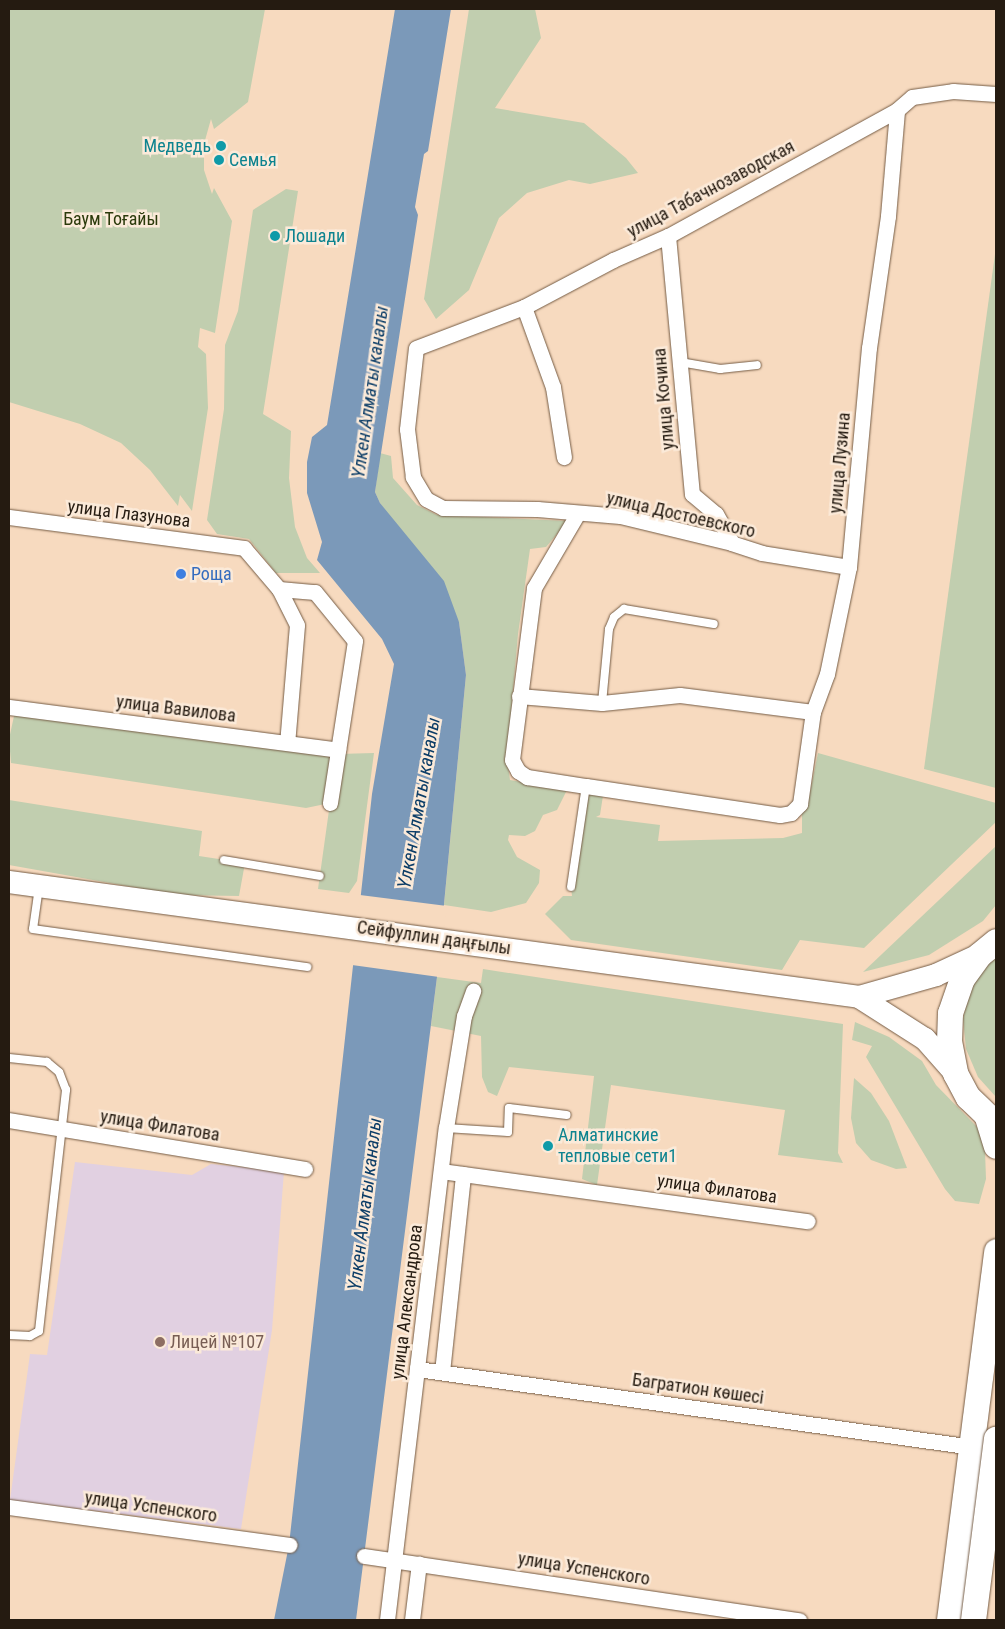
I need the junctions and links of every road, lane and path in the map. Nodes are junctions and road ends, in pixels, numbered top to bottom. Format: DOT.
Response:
graph roads {
  1 [pos="996,94"];
  2 [pos="897,110"];
  3 [pos="668,236"];
  4 [pos="524,307"];
  5 [pos="680,362"];
  6 [pos="757,365"];
  7 [pos="564,457"];
  8 [pos="443,508"];
  9 [pos="578,512"];
  10 [pos="9,517"];
  11 [pos="732,543"];
  12 [pos="849,567"];
  13 [pos="278,588"];
  14 [pos="714,624"];
  15 [pos="519,696"];
  16 [pos="602,703"];
  17 [pos="9,706"];
  18 [pos="814,712"];
  19 [pos="287,743"];
  20 [pos="338,750"];
  21 [pos="586,786"];
  22 [pos="330,803"];
  23 [pos="224,860"];
  24 [pos="320,876"];
  25 [pos="9,882"];
  26 [pos="39,886"];
  27 [pos="570,887"];
  28 [pos="991,944"];
  29 [pos="307,967"];
  30 [pos="473,991"];
  31 [pos="858,997"];
  32 [pos="9,1058"];
  33 [pos="954,1073"];
  34 [pos="567,1115"];
  35 [pos="9,1120"];
  36 [pos="992,1120"];
  37 [pos="446,1128"];
  38 [pos="63,1129"];
  39 [pos="996,1146"];
  40 [pos="306,1169"];
  41 [pos="441,1171"];
  42 [pos="463,1174"];
  43 [pos="808,1221"];
  44 [pos="996,1251"];
  45 [pos="9,1335"];
  46 [pos="417,1369"];
  47 [pos="442,1372"];
  48 [pos="996,1438"];
  49 [pos="973,1447"];
  50 [pos="966,1492"];
  51 [pos="9,1507"];
  52 [pos="996,1516"];
  53 [pos="288,1545"];
  54 [pos="364,1556"];
  55 [pos="394,1560"];
  56 [pos="419,1563"];
  57 [pos="996,1570"];
  58 [pos="953,1587"];
  59 [pos="387,1620"];
  60 [pos="412,1620"];
  61 [pos="799,1620"];
  62 [pos="950,1620"];
  63 [pos="973,1620"];
  1 -- 2 [label="street, улица Табачнозаводская"];
  2 -- 3 [label="street, улица Табачнозаводская"];
  2 -- 12 [label="street, улица Лузина"];
  3 -- 4 [label="street, улица Табачнозаводская"];
  3 -- 5 [label="street, улица Кочина"];
  4 -- 7 [label="street"];
  4 -- 8 [label="street, улица Табачнозаводская"];
  5 -- 6 [label="lane"];
  5 -- 11 [label="street, улица Кочина"];
  8 -- 9 [label="street, улица Достоевского"];
  9 -- 11 [label="street, улица Достоевского"];
  9 -- 15 [label="street"];
  10 -- 13 [label="street, улица Глазунова"];
  11 -- 12 [label="street, улица Достоевского"];
  12 -- 18 [label="street, улица Лузина"];
  13 -- 19 [label="street"];
  13 -- 20 [label="street"];
  14 -- 16 [label="lane"];
  15 -- 16 [label="street"];
  15 -- 21 [label="street"];
  16 -- 18 [label="street"];
  17 -- 19 [label="street, улица Вавилова"];
  18 -- 21 [label="street, улица Лузина"];
  19 -- 20 [label="street, улица Вавилова"];
  20 -- 22 [label="street"];
  21 -- 27 [label="lane"];
  23 -- 24 [label="lane"];
  25 -- 26 [label="main road, Сейфуллин даңғылы"];
  26 -- 29 [label="lane"];
  26 -- 31 [label="main road, Сейфуллин даңғылы"];
  28 -- 31 [label="main road, Сейфуллин даңғылы"];
  28 -- 33 [label="main road"];
  30 -- 37 [label="street, улица Александрова"];
  31 -- 33 [label="main road, Сейфуллин даңғылы"];
  32 -- 38 [label="lane"];
  33 -- 36 [label="main road"];
  34 -- 37 [label="lane"];
  35 -- 38 [label="street, улица Филатова"];
  36 -- 39 [label="main road"];
  37 -- 41 [label="street, улица Александрова"];
  38 -- 40 [label="street, улица Филатова"];
  38 -- 45 [label="lane"];
  41 -- 42 [label="street, улица Филатова"];
  41 -- 46 [label="street, улица Александрова"];
  42 -- 43 [label="street, улица Филатова"];
  42 -- 47 [label="street"];
  44 -- 49 [label="main road"];
  46 -- 47 [label="street, Багратион көшесі"];
  46 -- 55 [label="street, улица Александрова"];
  47 -- 49 [label="street, Багратион көшесі"];
  48 -- 63 [label="main road, bridge"];
  49 -- 50 [label="main road"];
  50 -- 52 [label="main road"];
  50 -- 58 [label="main road"];
  51 -- 53 [label="street, улица Успенского"];
  54 -- 55 [label="street, улица Успенского"];
  55 -- 56 [label="street, улица Успенского"];
  55 -- 59 [label="street, улица Александрова"];
  56 -- 60 [label="street"];
  56 -- 61 [label="street, улица Успенского"];
  57 -- 58 [label="main road"];
  58 -- 62 [label="main road"];
}
